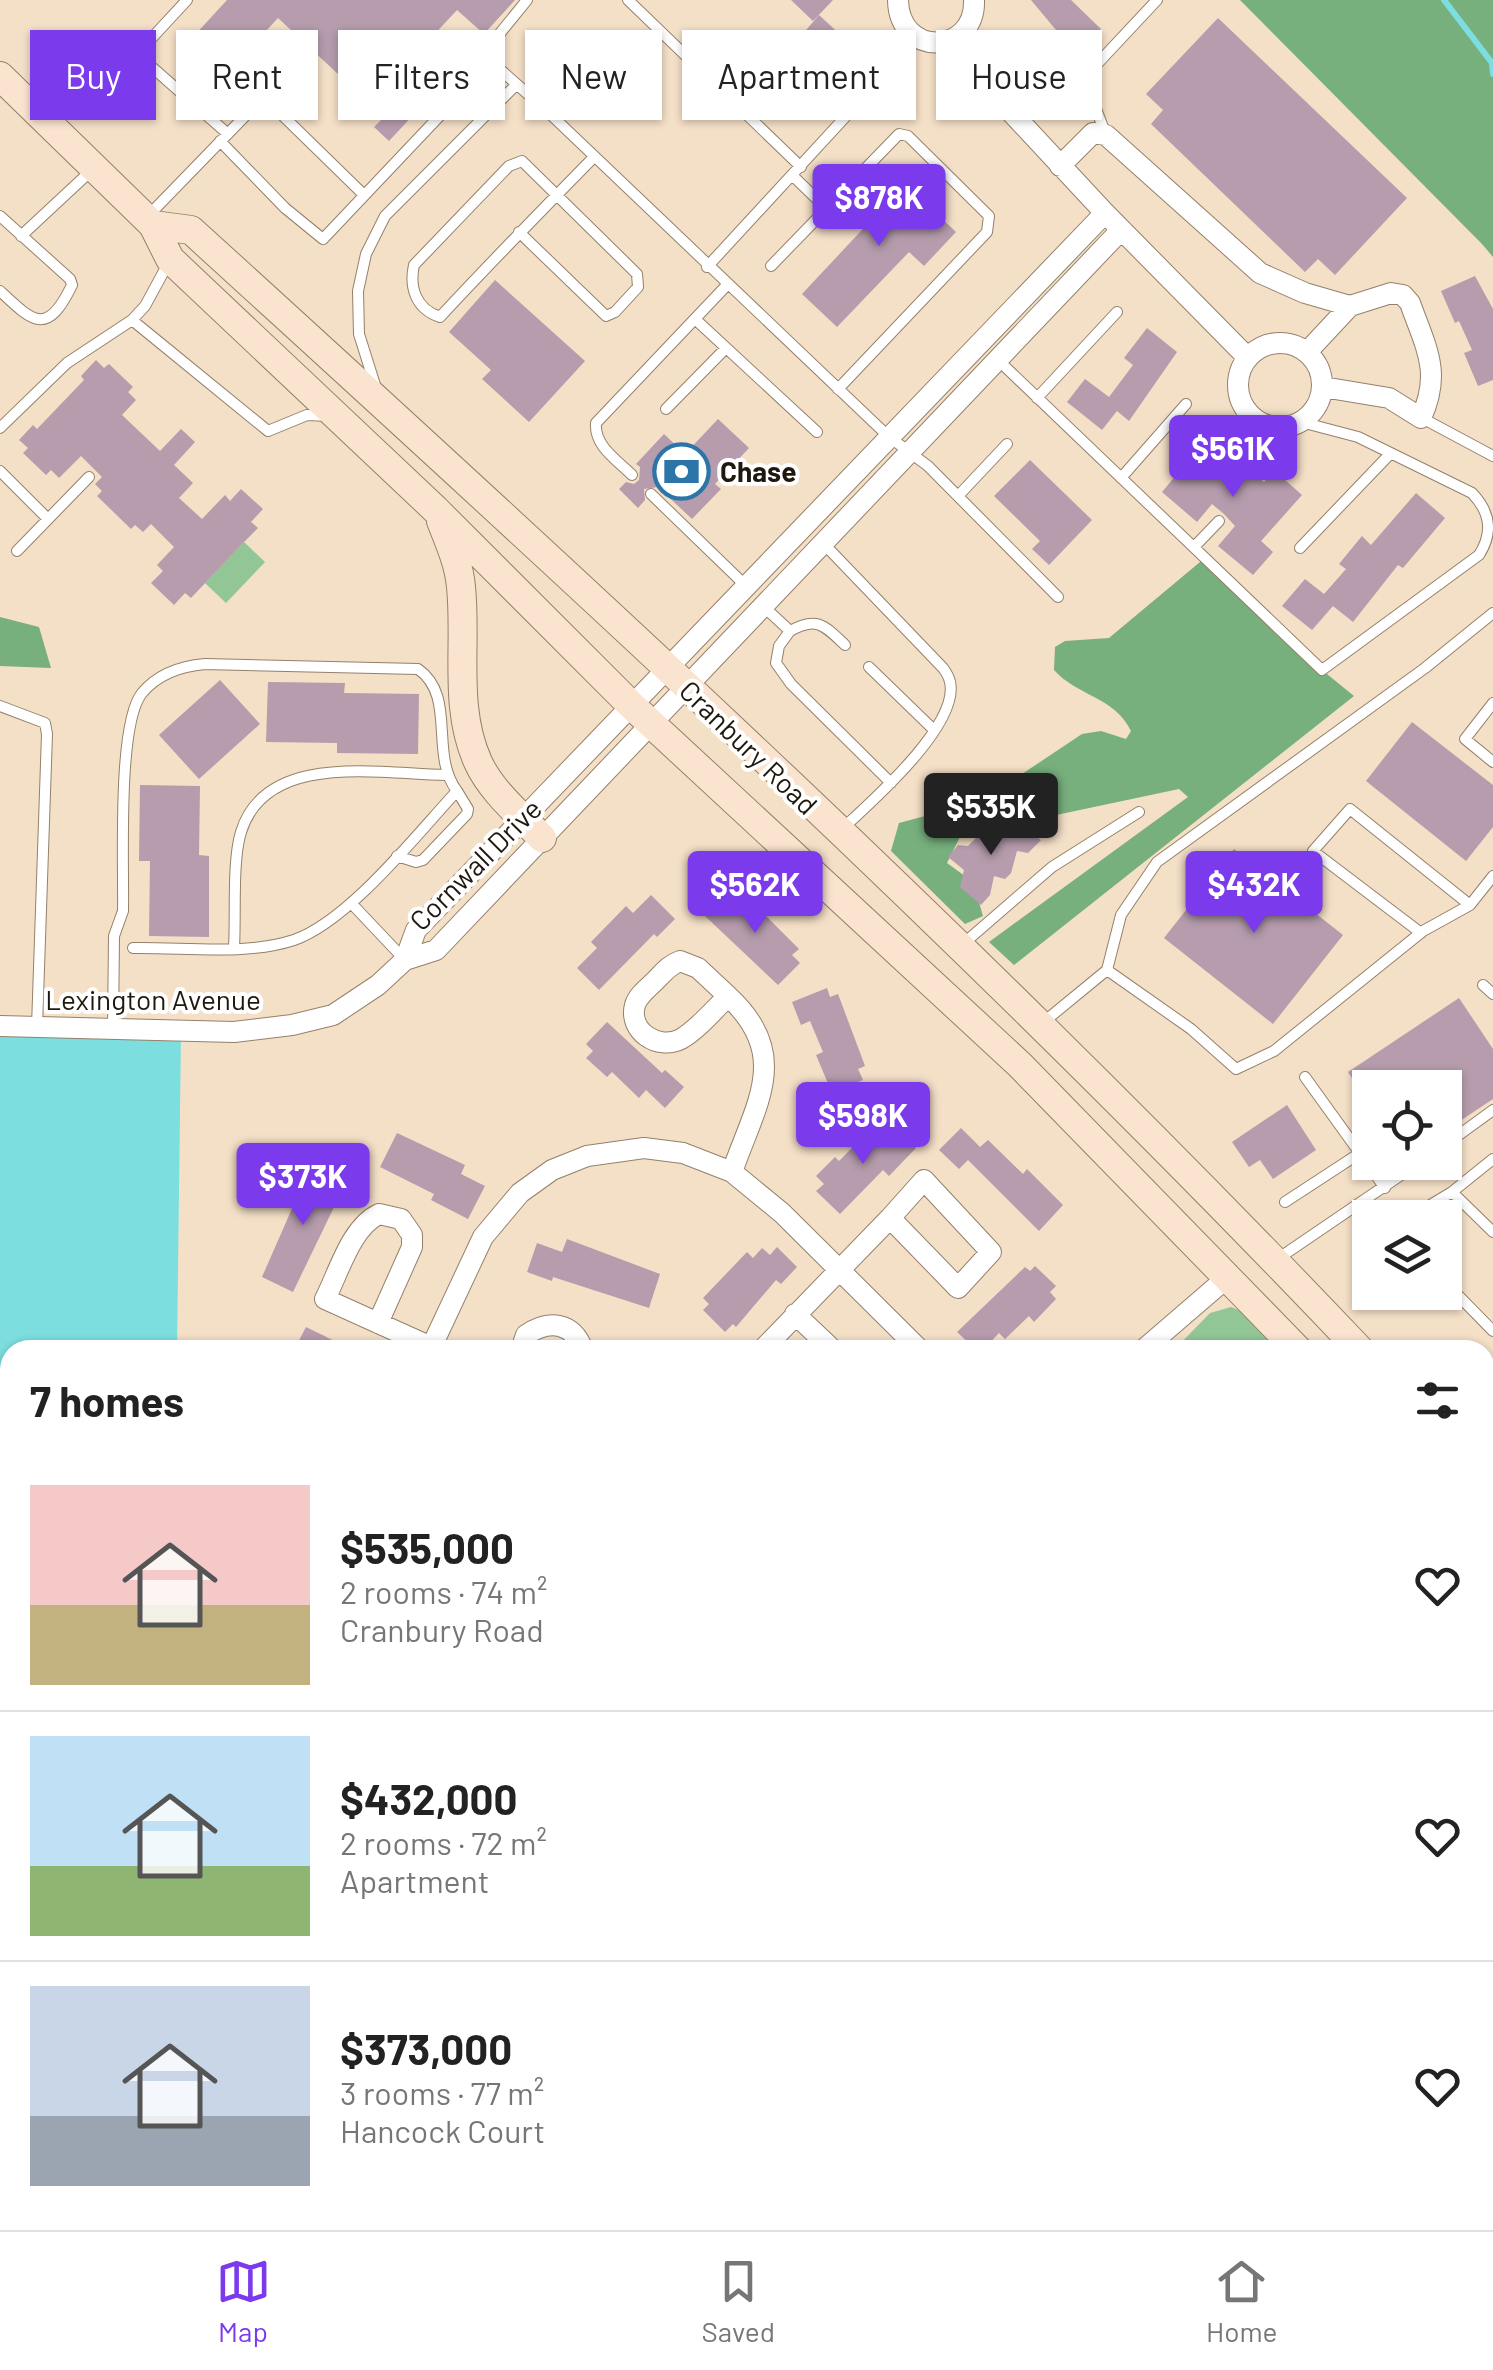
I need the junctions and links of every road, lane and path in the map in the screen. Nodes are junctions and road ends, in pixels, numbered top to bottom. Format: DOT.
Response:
graph roads {
  1 [pos="187,0"];
  2 [pos="527,0"];
  3 [pos="628,0"];
  4 [pos="898,0"];
  5 [pos="974,0"];
  6 [pos="1151,2"];
  7 [pos="963,30"];
  8 [pos="505,31"];
  9 [pos="918,38"];
  10 [pos="936,43"];
  11 [pos="505,76"];
  12 [pos="515,86"];
  13 [pos="6,87"];
  14 [pos="436,120"];
  15 [pos="1018,120"];
  16 [pos="1106,134"];
  17 [pos="224,137"];
  18 [pos="594,157"];
  19 [pos="1060,166"];
  20 [pos="94,167"];
  21 [pos="797,171"];
  22 [pos="558,194"];
  23 [pos="364,195"];
  24 [pos="826,208"];
  25 [pos="1105,213"];
  26 [pos="0,216"];
  27 [pos="150,222"];
  28 [pos="1121,230"];
  29 [pos="519,232"];
  30 [pos="21,236"];
  31 [pos="170,259"];
  32 [pos="708,266"];
  33 [pos="771,266"];
  34 [pos="727,285"];
  35 [pos="0,291"];
  36 [pos="1350,306"];
  37 [pos="1117,312"];
  38 [pos="695,319"];
  39 [pos="132,320"];
  40 [pos="726,348"];
  41 [pos="1308,352"];
  42 [pos="1248,358"];
  43 [pos="997,360"];
  44 [pos="1323,387"];
  45 [pos="838,388"];
  46 [pos="1037,398"];
  47 [pos="1186,404"];
  48 [pos="383,405"];
  49 [pos="666,409"];
  50 [pos="337,416"];
  51 [pos="1421,418"];
  52 [pos="1301,422"];
  53 [pos="0,428"];
  54 [pos="816,432"];
  55 [pos="888,436"];
  56 [pos="1007,444"];
  57 [pos="908,453"];
  58 [pos="1390,454"];
  59 [pos="1493,456"];
  60 [pos="0,471"];
  61 [pos="632,475"];
  62 [pos="89,477"];
  63 [pos="1120,478"];
  64 [pos="651,494"];
  65 [pos="958,496"];
  66 [pos="436,510"];
  67 [pos="48,519"];
  68 [pos="1219,521"];
  69 [pos="822,542"];
  70 [pos="1194,546"];
  71 [pos="1300,548"];
  72 [pos="17,551"];
  73 [pos="745,585"];
  74 [pos="1058,597"];
  75 [pos="762,606"];
  76 [pos="1493,613"];
  77 [pos="790,632"];
  78 [pos="845,645"];
  79 [pos="868,668"];
  80 [pos="676,677"];
  81 [pos="1493,703"];
  82 [pos="0,706"];
  83 [pos="640,714"];
  84 [pos="934,730"];
  85 [pos="1493,762"];
  86 [pos="445,775"];
  87 [pos="892,783"];
  88 [pos="457,790"];
  89 [pos="1139,812"];
  90 [pos="533,828"];
  91 [pos="838,832"];
  92 [pos="397,856"];
  93 [pos="1493,876"];
  94 [pos="352,904"];
  95 [pos="1470,904"];
  96 [pos="1421,933"];
  97 [pos="234,947"];
  98 [pos="133,948"];
  99 [pos="958,948"];
  100 [pos="405,960"];
  101 [pos="1107,970"];
  102 [pos="1483,985"];
  103 [pos="1493,994"];
  104 [pos="728,996"];
  105 [pos="1039,1025"];
  106 [pos="0,1026"];
  107 [pos="37,1027"];
  108 [pos="114,1029"];
  109 [pos="1305,1077"];
  110 [pos="1493,1110"];
  111 [pos="1462,1133"];
  112 [pos="1352,1142"];
  113 [pos="1352,1158"];
  114 [pos="1493,1159"];
  115 [pos="732,1172"];
  116 [pos="1379,1180"];
  117 [pos="1396,1180"];
  118 [pos="1385,1188"];
  119 [pos="1452,1192"];
  120 [pos="1439,1200"];
  121 [pos="1285,1202"];
  122 [pos="890,1218"];
  123 [pos="1493,1232"];
  124 [pos="1275,1260"];
  125 [pos="839,1268"];
  126 [pos="1229,1276"];
  127 [pos="1462,1300"];
  128 [pos="794,1314"];
  129 [pos="378,1323"];
  130 [pos="1493,1332"];
  131 [pos="414,1340"];
  132 [pos="437,1340"];
  133 [pos="524,1340"];
  134 [pos="578,1340"];
  135 [pos="771,1340"];
  136 [pos="822,1340"];
  137 [pos="910,1340"];
  138 [pos="1155,1340"];
  139 [pos="1289,1340"];
  140 [pos="1351,1340"];
  1 -- 17 [label="lane"];
  2 -- 8 [label="lane"];
  3 -- 21 [label="lane"];
  4 -- 9 [label="street"];
  5 -- 7 [label="street"];
  6 -- 16 [label="lane"];
  9 -- 10 [label="street"];
  9 -- 21 [label="lane"];
  11 -- 12 [label="lane"];
  12 -- 18 [label="lane"];
  12 -- 48 [label="lane"];
  13 -- 20 [label="main road, Cranbury Road"];
  14 -- 23 [label="lane"];
  15 -- 19 [label="street"];
  16 -- 19 [label="street"];
  16 -- 36 [label="street"];
  17 -- 23 [label="lane"];
  17 -- 23 [label="lane"];
  17 -- 27 [label="lane"];
  18 -- 22 [label="lane"];
  18 -- 32 [label="lane"];
  19 -- 25 [label="street"];
  20 -- 27 [label="main road, Cranbury Road"];
  20 -- 30 [label="lane"];
  21 -- 24 [label="lane"];
  21 -- 32 [label="lane"];
  22 -- 29 [label="lane"];
  22 -- 29 [label="lane"];
  22 -- 29 [label="lane"];
  24 -- 33 [label="lane"];
  24 -- 45 [label="lane"];
  25 -- 28 [label="street"];
  25 -- 55 [label="street, Cornwall Drive"];
  26 -- 30 [label="lane"];
  27 -- 31 [label="main road, Cranbury Road"];
  27 -- 48 [label="main road, Cranbury Road"];
  28 -- 42 [label="street"];
  28 -- 43 [label="street, Cornwall Drive"];
  30 -- 35 [label="lane"];
  31 -- 39 [label="lane"];
  31 -- 50 [label="main road, Cranbury Road"];
  32 -- 34 [label="lane"];
  34 -- 38 [label="lane"];
  34 -- 45 [label="lane"];
  36 -- 41 [label="street"];
  36 -- 51 [label="street"];
  37 -- 46 [label="lane"];
  38 -- 40 [label="lane"];
  38 -- 61 [label="lane"];
  39 -- 50 [label="lane"];
  39 -- 53 [label="lane"];
  40 -- 49 [label="lane"];
  40 -- 54 [label="lane"];
  41 -- 42 [label="street"];
  41 -- 44 [label="street"];
  42 -- 52 [label="street"];
  43 -- 46 [label="lane"];
  43 -- 57 [label="street, Cornwall Drive"];
  44 -- 51 [label="street"];
  44 -- 52 [label="street"];
  45 -- 55 [label="lane"];
  46 -- 63 [label="lane"];
  47 -- 63 [label="lane"];
  48 -- 80 [label="main road, Cranbury Road"];
  50 -- 66 [label="main road, Cranbury Road"];
  51 -- 59 [label="lane"];
  52 -- 58 [label="lane"];
  55 -- 57 [label="lane"];
  55 -- 73 [label="street, Cornwall Drive"];
  56 -- 65 [label="lane"];
  57 -- 65 [label="lane"];
  57 -- 69 [label="street, Cornwall Drive"];
  58 -- 70 [label="lane"];
  58 -- 71 [label="lane"];
  60 -- 67 [label="lane"];
  62 -- 67 [label="lane"];
  63 -- 70 [label="lane"];
  64 -- 73 [label="lane"];
  65 -- 74 [label="lane"];
  66 -- 83 [label="main road, Cranbury Road"];
  66 -- 90 [label="main road"];
  67 -- 72 [label="lane"];
  68 -- 70 [label="lane"];
  69 -- 75 [label="street, Cornwall Drive"];
  69 -- 84 [label="lane"];
  73 -- 80 [label="street, Cornwall Drive"];
  75 -- 77 [label="lane"];
  75 -- 80 [label="street, Cornwall Drive"];
  76 -- 101 [label="lane"];
  77 -- 78 [label="lane"];
  77 -- 87 [label="lane"];
  79 -- 84 [label="lane"];
  80 -- 83 [label="street, Cornwall Drive"];
  80 -- 91 [label="main road, Cranbury Road"];
  81 -- 85 [label="lane"];
  82 -- 107 [label="lane"];
  83 -- 90 [label="street, Cornwall Drive"];
  83 -- 126 [label="main road, Cranbury Road"];
  84 -- 87 [label="lane"];
  86 -- 88 [label="lane"];
  86 -- 97 [label="lane"];
  86 -- 108 [label="lane"];
  87 -- 91 [label="lane"];
  88 -- 92 [label="lane"];
  88 -- 92 [label="lane"];
  89 -- 99 [label="lane"];
  90 -- 100 [label="street, Cornwall Drive"];
  91 -- 99 [label="main road, Cranbury Road"];
  92 -- 94 [label="lane"];
  93 -- 95 [label="lane"];
  94 -- 97 [label="lane"];
  94 -- 100 [label="lane"];
  95 -- 96 [label="lane"];
  95 -- 96 [label="lane"];
  96 -- 101 [label="lane"];
  97 -- 98 [label="lane"];
  99 -- 105 [label="main road, Cranbury Road"];
  100 -- 108 [label="street, Lexington Avenue"];
  101 -- 105 [label="lane"];
  102 -- 103 [label="lane"];
  104 -- 104 [label="street"];
  104 -- 115 [label="street"];
  105 -- 124 [label="main road, Cranbury Road"];
  106 -- 107 [label="street, Lexington Avenue"];
  107 -- 108 [label="street, Lexington Avenue"];
  109 -- 112 [label="lane"];
  110 -- 111 [label="lane"];
  113 -- 121 [label="lane"];
  114 -- 119 [label="lane"];
  115 -- 125 [label="street"];
  115 -- 132 [label="street"];
  116 -- 118 [label="lane"];
  117 -- 118 [label="lane"];
  118 -- 124 [label="lane"];
  119 -- 120 [label="lane"];
  119 -- 123 [label="lane"];
  122 -- 122 [label="street"];
  122 -- 125 [label="street"];
  124 -- 140 [label="main road, Cranbury Road"];
  125 -- 128 [label="street"];
  125 -- 137 [label="street"];
  126 -- 138 [label="street"];
  126 -- 139 [label="main road, Cranbury Road"];
  127 -- 130 [label="lane"];
  128 -- 135 [label="street"];
  128 -- 136 [label="street"];
  129 -- 129 [label="street"];
  129 -- 131 [label="street"];
  133 -- 134 [label="street"];
}
